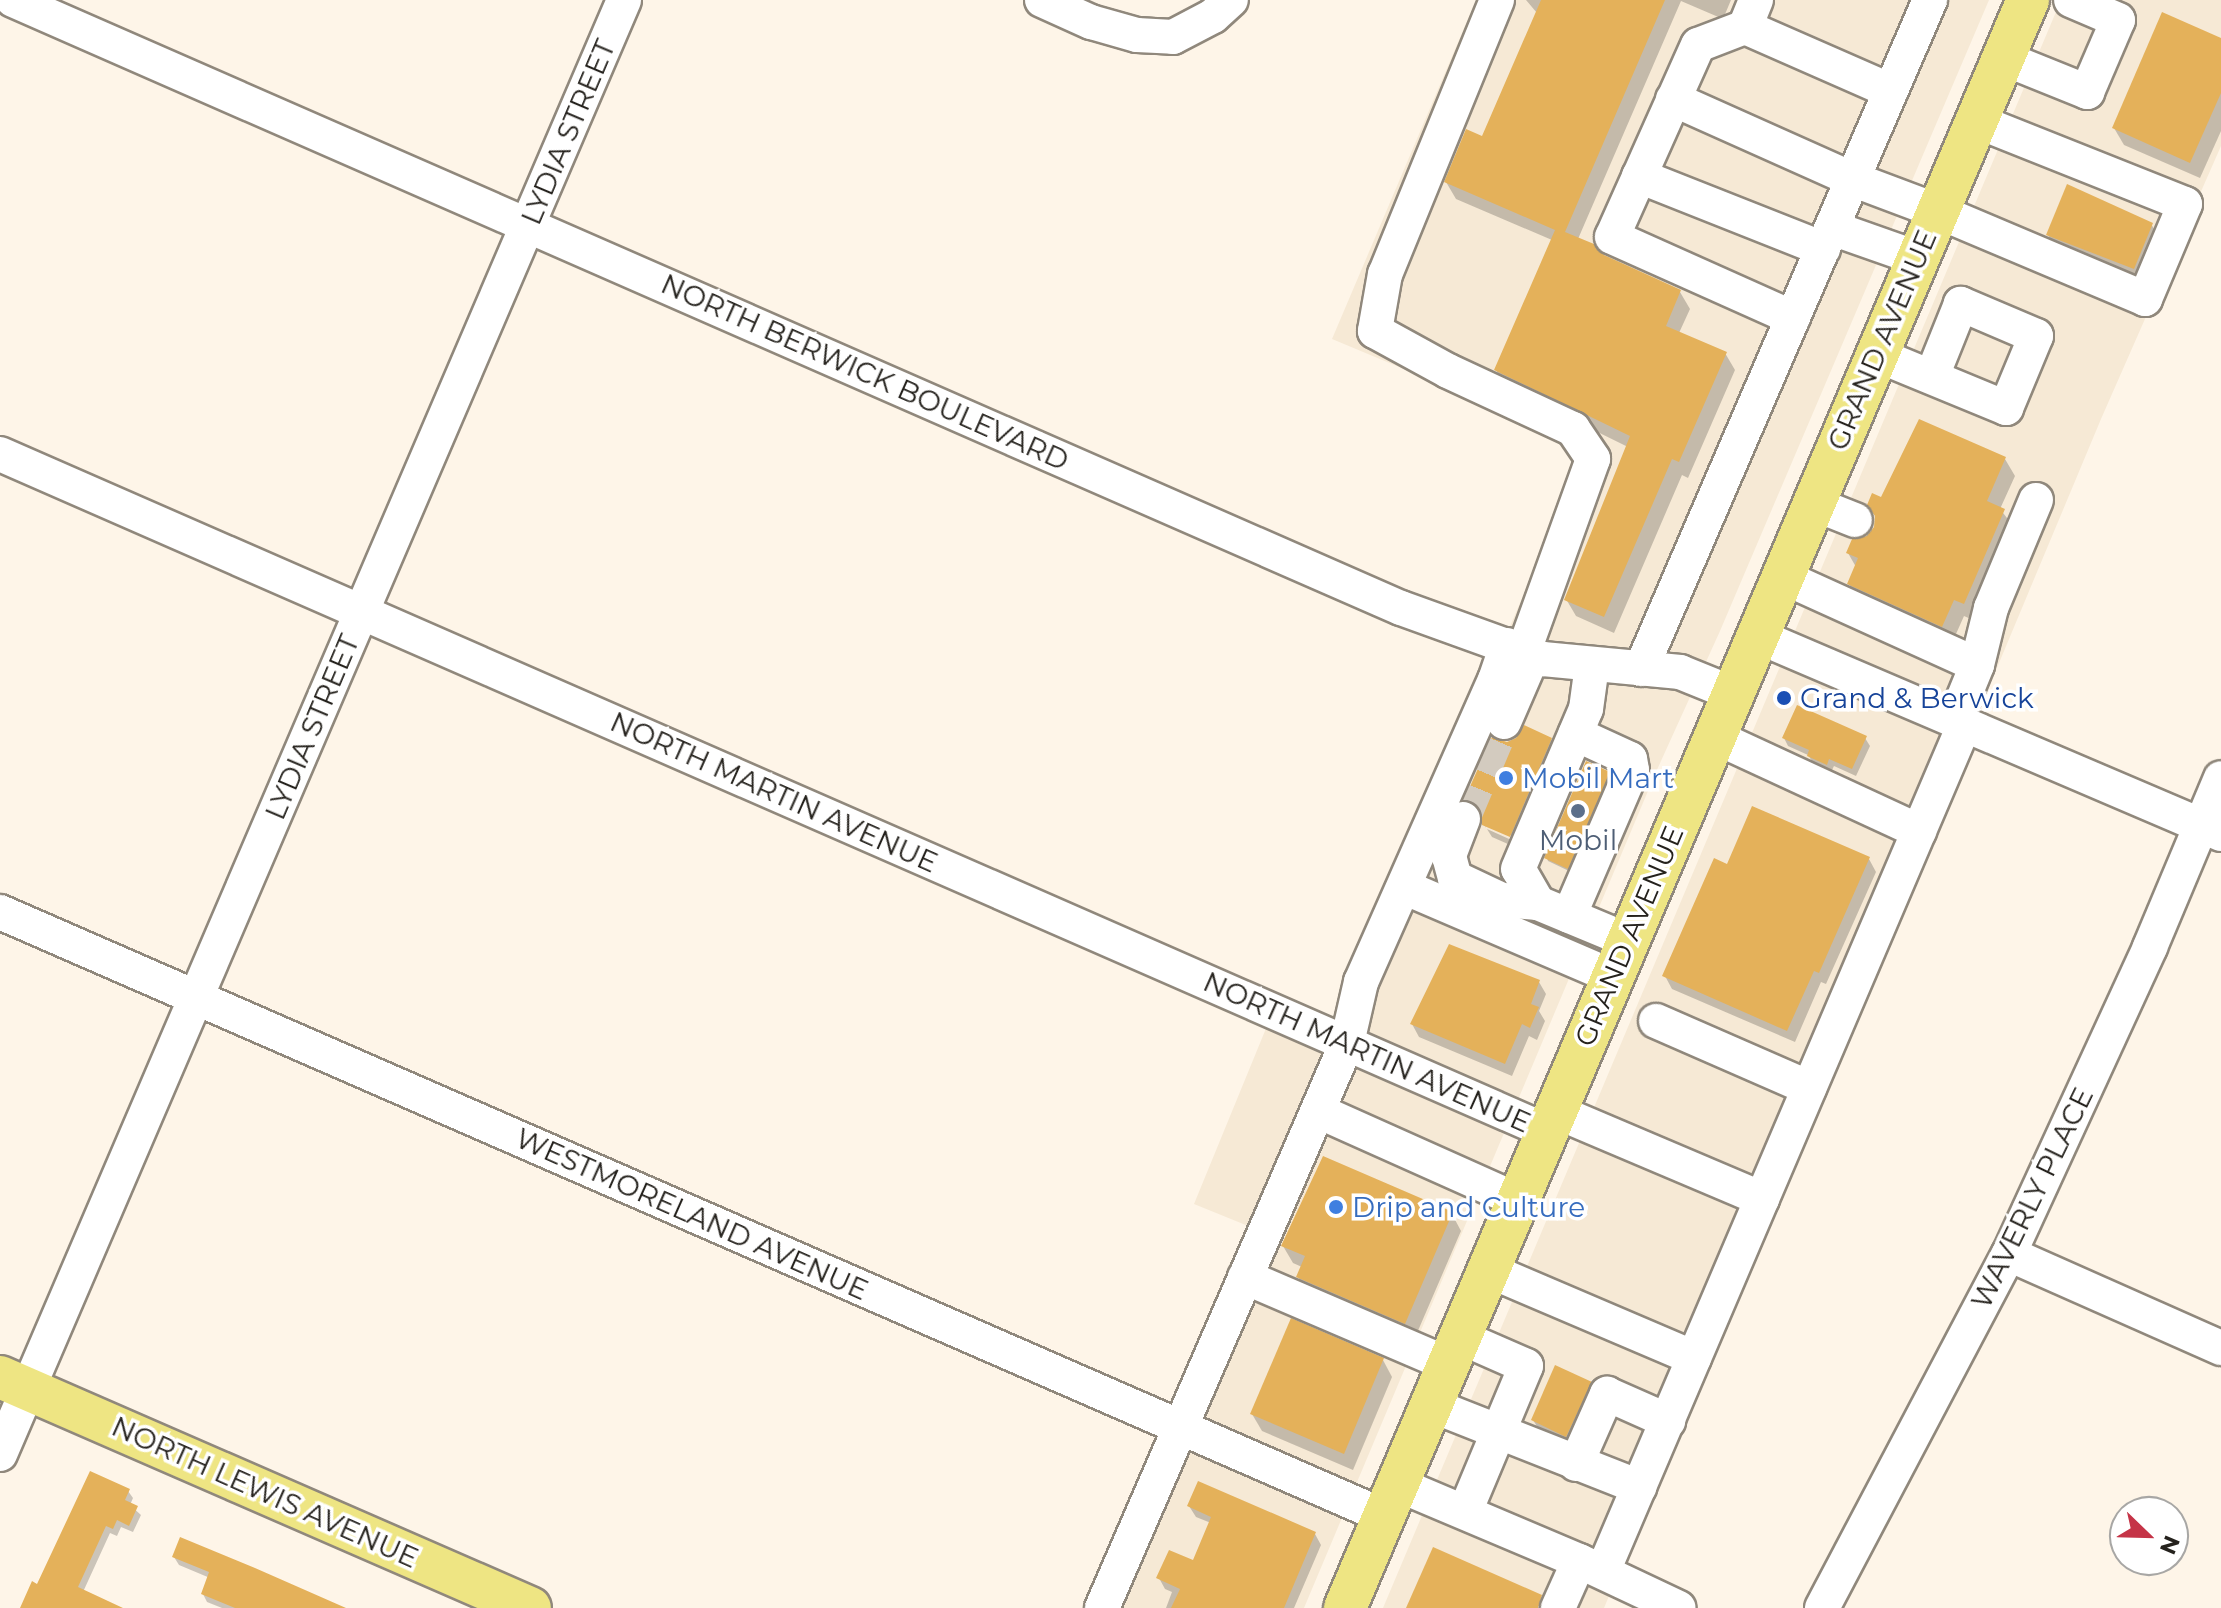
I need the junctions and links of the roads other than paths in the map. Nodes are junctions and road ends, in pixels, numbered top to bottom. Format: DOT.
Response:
graph roads {
  1 [pos="13,0"];
  2 [pos="624,0"];
  3 [pos="1042,0"];
  4 [pos="1231,0"];
  5 [pos="1497,0"];
  6 [pos="1930,0"];
  7 [pos="2028,0"];
  8 [pos="2071,0"];
  9 [pos="1751,13"];
  10 [pos="2003,58"];
  11 [pos="1891,91"];
  12 [pos="1673,99"];
  13 [pos="1976,121"];
  14 [pos="1639,176"];
  15 [pos="1852,179"];
  16 [pos="1937,211"];
  17 [pos="528,225"];
  18 [pos="1827,238"];
  19 [pos="1917,258"];
  20 [pos="1793,318"];
  21 [pos="1875,354"];
  22 [pos="1932,376"];
  23 [pos="0,454"];
  24 [pos="2036,500"];
  25 [pos="1812,503"];
  26 [pos="1855,520"];
  27 [pos="1781,576"];
  28 [pos="362,612"];
  29 [pos="1755,635"];
  30 [pos="1521,650"];
  31 [pos="1592,665"];
  32 [pos="1977,665"];
  33 [pos="1641,669"];
  34 [pos="1732,693"];
  35 [pos="1960,721"];
  36 [pos="1504,722"];
  37 [pos="1576,734"];
  38 [pos="1713,736"];
  39 [pos="2221,778"];
  40 [pos="1463,819"];
  41 [pos="2211,830"];
  42 [pos="1919,831"];
  43 [pos="1404,887"];
  44 [pos="1538,903"];
  45 [pos="0,912"];
  46 [pos="1569,916"];
  47 [pos="1620,958"];
  48 [pos="196,998"];
  49 [pos="1656,1021"];
  50 [pos="1347,1043"];
  51 [pos="1809,1088"];
  52 [pos="1318,1111"];
  53 [pos="1551,1121"];
  54 [pos="1762,1199"];
  55 [pos="1517,1200"];
  56 [pos="2009,1254"];
  57 [pos="1488,1270"];
  58 [pos="1245,1277"];
  59 [pos="2221,1348"];
  60 [pos="1454,1351"];
  61 [pos="1694,1358"];
  62 [pos="14,1383"];
  63 [pos="1431,1405"];
  64 [pos="1668,1421"];
  65 [pos="1180,1427"];
  66 [pos="1497,1434"];
  67 [pos="0,1454"];
  68 [pos="1576,1464"];
  69 [pos="1639,1487"];
  70 [pos="1391,1500"];
  71 [pos="1465,1512"];
  72 [pos="1591,1566"];
  73 [pos="530,1608"];
  74 [pos="1102,1608"];
  75 [pos="1345,1608"];
  76 [pos="1558,1608"];
  77 [pos="1679,1608"];
  78 [pos="1822,1608"];
  1 -- 17 [label="street, NORTH BERWICK BOULEVARD"];
  2 -- 17 [label="street, LYDIA STREET"];
  3 -- 4 [label="street"];
  5 -- 30 [label="street"];
  6 -- 11 [label="street"];
  7 -- 10 [label="main road, GRAND AVENUE"];
  8 -- 10 [label="street"];
  9 -- 11 [label="street"];
  9 -- 12 [label="street"];
  10 -- 13 [label="main road, GRAND AVENUE"];
  11 -- 15 [label="street"];
  12 -- 14 [label="street"];
  12 -- 15 [label="street"];
  13 -- 16 [label="main road, GRAND AVENUE"];
  13 -- 16 [label="street"];
  14 -- 18 [label="street"];
  14 -- 20 [label="street"];
  15 -- 16 [label="street"];
  15 -- 18 [label="street"];
  16 -- 19 [label="main road, GRAND AVENUE"];
  17 -- 28 [label="street, LYDIA STREET"];
  17 -- 30 [label="street, NORTH BERWICK BOULEVARD"];
  18 -- 19 [label="street"];
  18 -- 20 [label="street"];
  19 -- 21 [label="main road, GRAND AVENUE"];
  20 -- 33 [label="street"];
  21 -- 22 [label="street"];
  21 -- 25 [label="main road, GRAND AVENUE"];
  23 -- 28 [label="street, NORTH MARTIN AVENUE"];
  24 -- 32 [label="street"];
  25 -- 26 [label="street"];
  25 -- 27 [label="main road, GRAND AVENUE"];
  27 -- 29 [label="main road, GRAND AVENUE"];
  27 -- 32 [label="street"];
  28 -- 48 [label="street, LYDIA STREET"];
  28 -- 50 [label="street, NORTH MARTIN AVENUE"];
  29 -- 34 [label="main road, GRAND AVENUE"];
  29 -- 35 [label="street"];
  30 -- 31 [label="street, NORTH BERWICK BOULEVARD"];
  30 -- 36 [label="street"];
  30 -- 43 [label="street"];
  31 -- 33 [label="street, NORTH BERWICK BOULEVARD"];
  31 -- 37 [label="street"];
  32 -- 35 [label="street"];
  33 -- 34 [label="street, NORTH BERWICK BOULEVARD"];
  34 -- 38 [label="main road, GRAND AVENUE"];
  35 -- 41 [label="street"];
  35 -- 42 [label="street"];
  37 -- 44 [label="street"];
  37 -- 46 [label="street"];
  38 -- 42 [label="street"];
  38 -- 47 [label="main road, GRAND AVENUE"];
  39 -- 41 [label="street, WAVERLY PLACE"];
  40 -- 44 [label="street"];
  41 -- 56 [label="street, WAVERLY PLACE"];
  42 -- 51 [label="street"];
  43 -- 47 [label="street"];
  43 -- 50 [label="street"];
  44 -- 46 [label="street"];
  45 -- 48 [label="street, WESTMORELAND AVENUE"];
  46 -- 47 [label="street"];
  47 -- 53 [label="main road, GRAND AVENUE"];
  48 -- 62 [label="street, LYDIA STREET"];
  48 -- 65 [label="street, WESTMORELAND AVENUE"];
  49 -- 51 [label="street"];
  50 -- 52 [label="street"];
  50 -- 53 [label="street, NORTH MARTIN AVENUE"];
  51 -- 54 [label="street"];
  52 -- 55 [label="street"];
  52 -- 58 [label="street"];
  53 -- 54 [label="street, NORTH MARTIN AVENUE"];
  53 -- 55 [label="main road, GRAND AVENUE"];
  54 -- 61 [label="street"];
  55 -- 57 [label="main road, GRAND AVENUE"];
  56 -- 59 [label="street"];
  56 -- 78 [label="street, WAVERLY PLACE"];
  57 -- 60 [label="main road, GRAND AVENUE"];
  57 -- 61 [label="street"];
  58 -- 60 [label="street"];
  58 -- 65 [label="street"];
  60 -- 63 [label="main road, GRAND AVENUE"];
  60 -- 66 [label="street"];
  61 -- 64 [label="street"];
  62 -- 67 [label="street, LYDIA STREET"];
  62 -- 73 [label="main road, NORTH LEWIS AVENUE"];
  63 -- 66 [label="street"];
  63 -- 70 [label="main road, GRAND AVENUE"];
  64 -- 68 [label="street"];
  64 -- 69 [label="street"];
  65 -- 70 [label="street, WESTMORELAND AVENUE"];
  65 -- 74 [label="street"];
  66 -- 68 [label="street"];
  66 -- 71 [label="street"];
  68 -- 69 [label="street"];
  69 -- 72 [label="street"];
  70 -- 71 [label="street, WESTMORELAND AVENUE"];
  70 -- 75 [label="main road, GRAND AVENUE"];
  71 -- 72 [label="street, WESTMORELAND AVENUE"];
  72 -- 76 [label="street"];
  72 -- 77 [label="street, WESTMORELAND AVENUE"];
}
